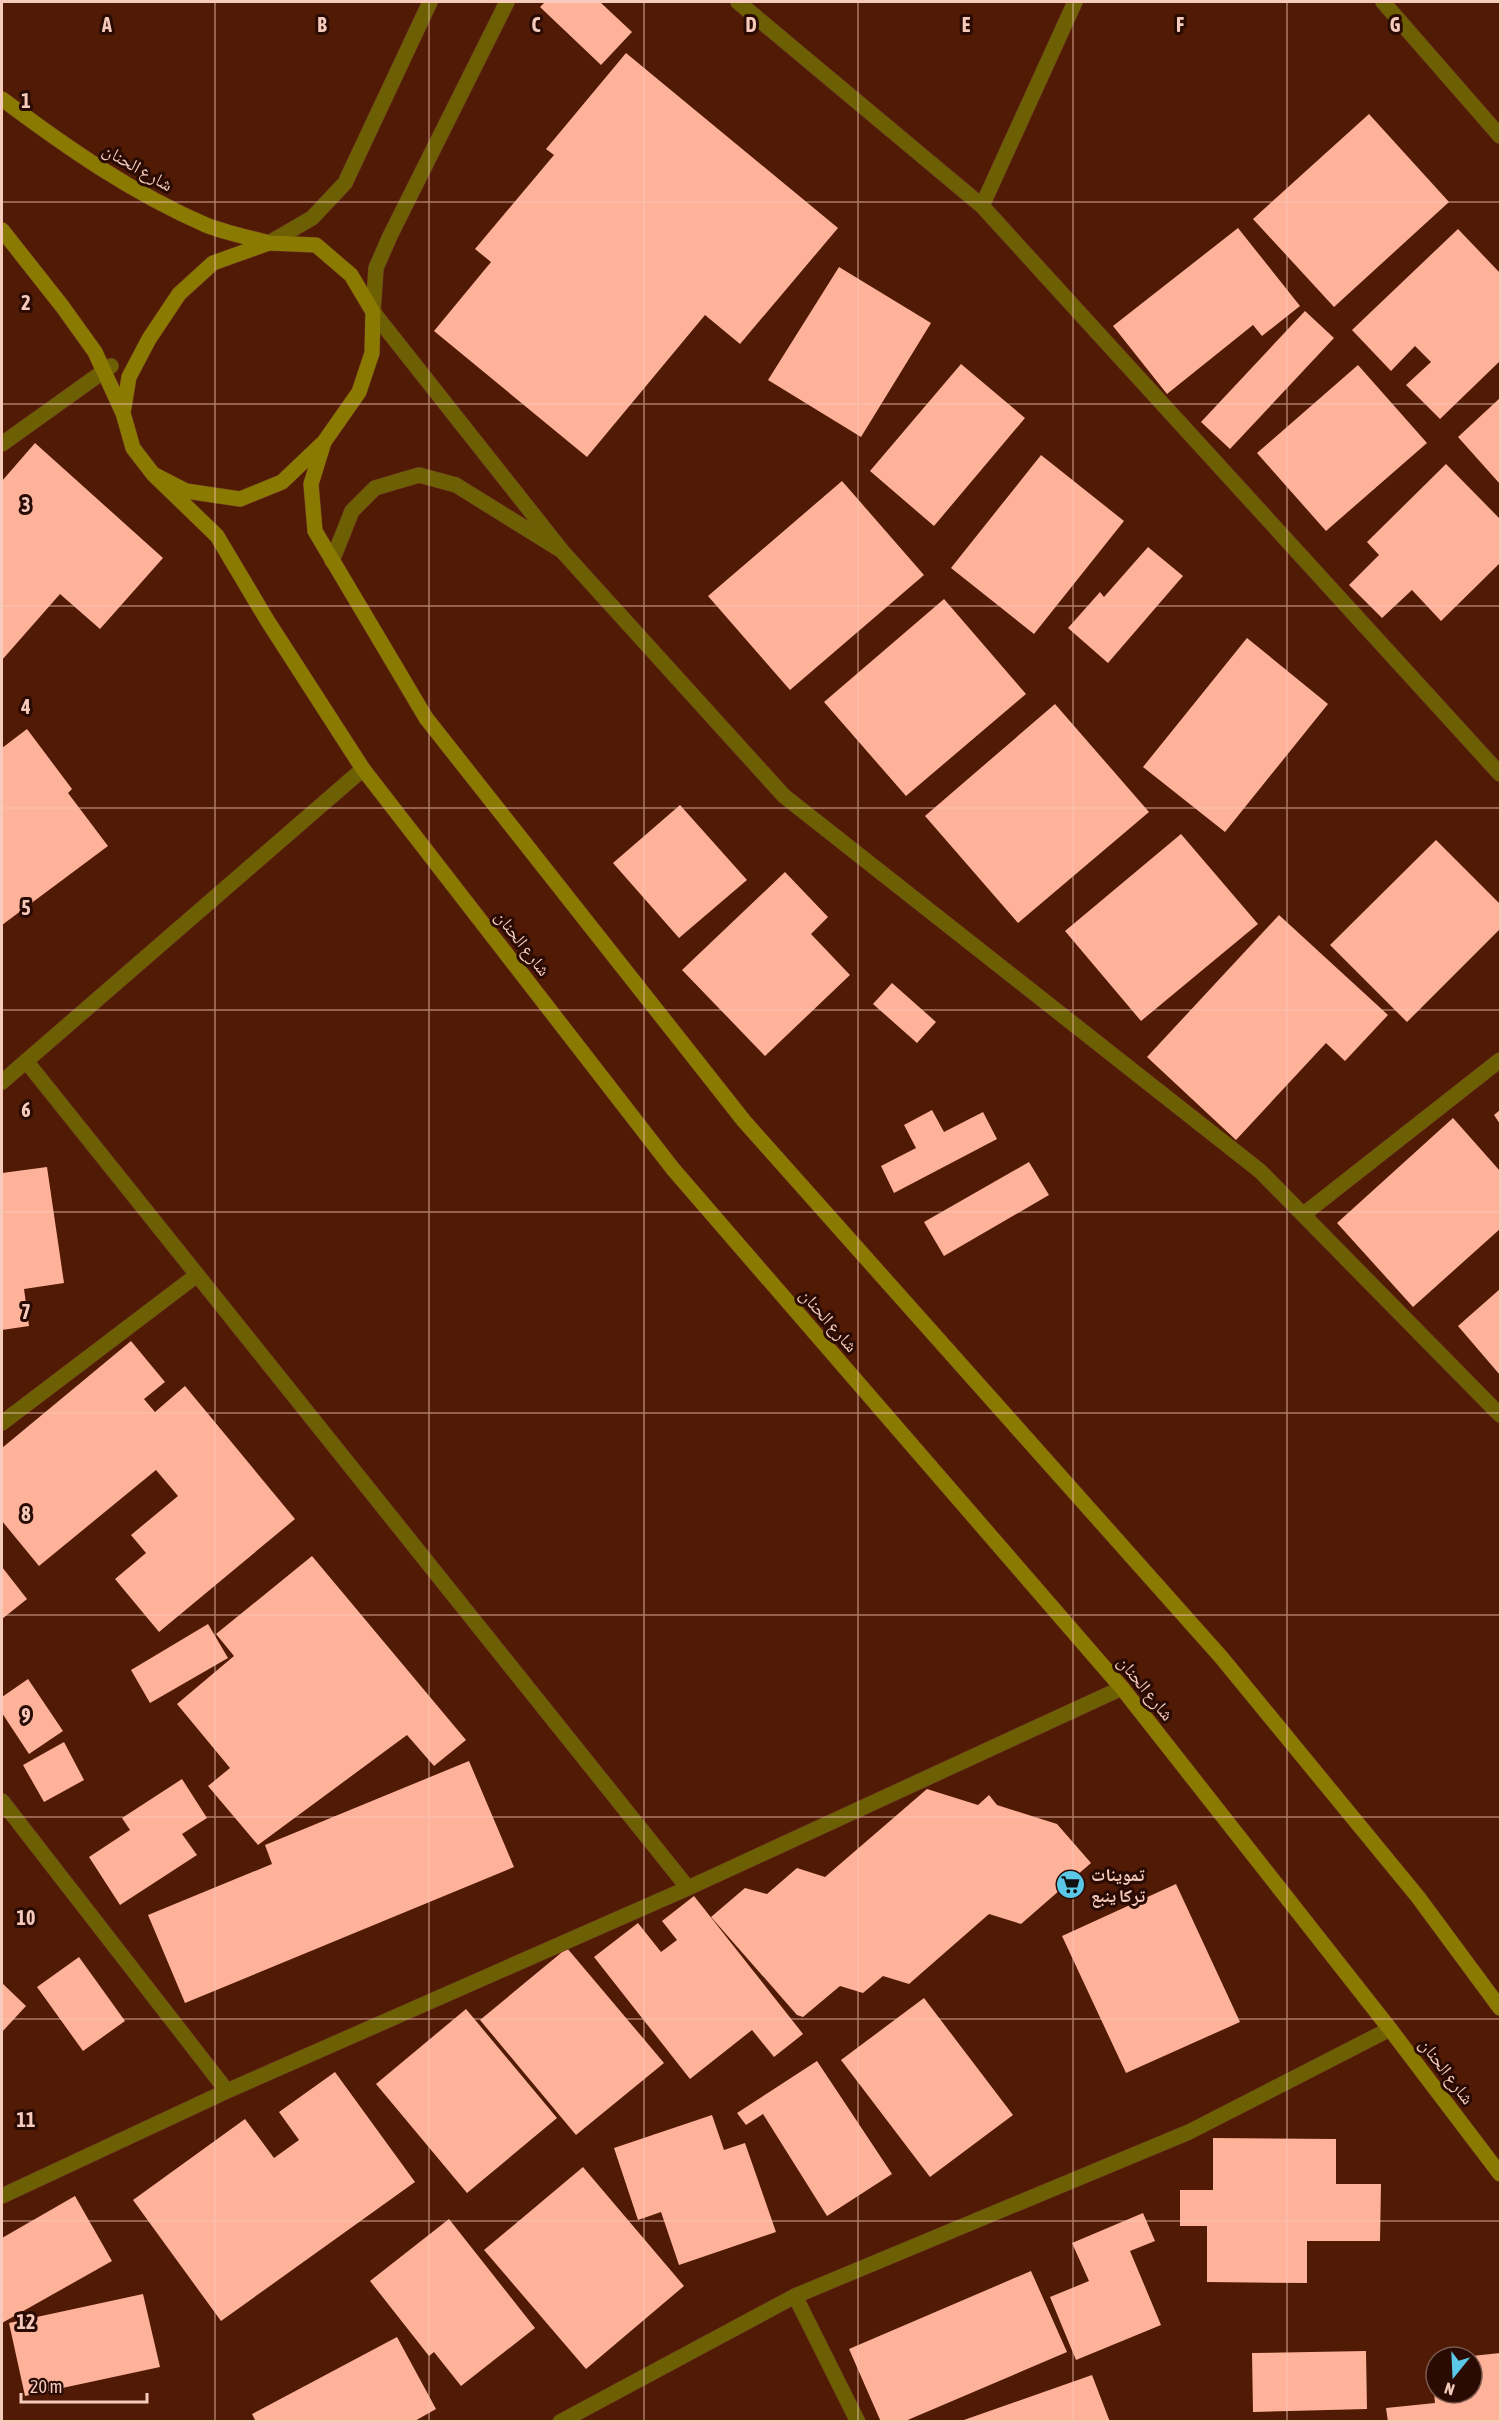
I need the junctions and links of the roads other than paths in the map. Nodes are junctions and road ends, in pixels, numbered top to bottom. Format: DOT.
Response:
graph roads {
  1 [pos="430,2"];
  2 [pos="507,2"];
  3 [pos="738,2"];
  4 [pos="1075,2"];
  5 [pos="1383,2"];
  6 [pos="2,99"];
  7 [pos="1500,136"];
  8 [pos="982,206"];
  9 [pos="2,230"];
  10 [pos="269,243"];
  11 [pos="373,312"];
  12 [pos="107,369"];
  13 [pos="123,413"];
  14 [pos="324,442"];
  15 [pos="2,444"];
  16 [pos="153,474"];
  17 [pos="562,551"];
  18 [pos="332,561"];
  19 [pos="363,769"];
  20 [pos="1500,774"];
  21 [pos="1500,1060"];
  22 [pos="26,1061"];
  23 [pos="2,1082"];
  24 [pos="1304,1214"];
  25 [pos="197,1275"];
  26 [pos="1500,1415"];
  27 [pos="2,1423"];
  28 [pos="1122,1688"];
  29 [pos="2,1801"];
  30 [pos="688,1888"];
  31 [pos="1500,2008"];
  32 [pos="1390,2029"];
  33 [pos="227,2091"];
  34 [pos="1500,2174"];
  35 [pos="2,2196"];
  36 [pos="795,2296"];
  37 [pos="560,2421"];
  38 [pos="858,2421"];
  1 -- 10 [label="street"];
  2 -- 11 [label="street"];
  3 -- 8 [label="street"];
  4 -- 8 [label="street"];
  5 -- 7 [label="street"];
  6 -- 10 [label="main road, شارع الحنان"];
  8 -- 20 [label="street"];
  9 -- 12 [label="main road"];
  10 -- 11 [label="main road"];
  10 -- 13 [label="main road"];
  11 -- 14 [label="main road"];
  11 -- 17 [label="street"];
  12 -- 13 [label="main road"];
  12 -- 15 [label="street"];
  13 -- 16 [label="main road, شارع الحنان"];
  14 -- 16 [label="main road"];
  14 -- 18 [label="main road"];
  16 -- 19 [label="main road, شارع الحنان"];
  17 -- 18 [label="street"];
  17 -- 24 [label="street"];
  18 -- 31 [label="main road"];
  19 -- 22 [label="street"];
  19 -- 28 [label="main road, شارع الحنان"];
  21 -- 24 [label="street"];
  22 -- 23 [label="street"];
  22 -- 25 [label="street"];
  24 -- 26 [label="street"];
  25 -- 27 [label="street"];
  25 -- 30 [label="street"];
  28 -- 30 [label="street"];
  28 -- 32 [label="main road, شارع الحنان"];
  29 -- 33 [label="street"];
  30 -- 33 [label="street"];
  32 -- 34 [label="main road, شارع الحنان"];
  32 -- 36 [label="street"];
  33 -- 35 [label="street"];
  36 -- 37 [label="street"];
  36 -- 38 [label="street"];
}
